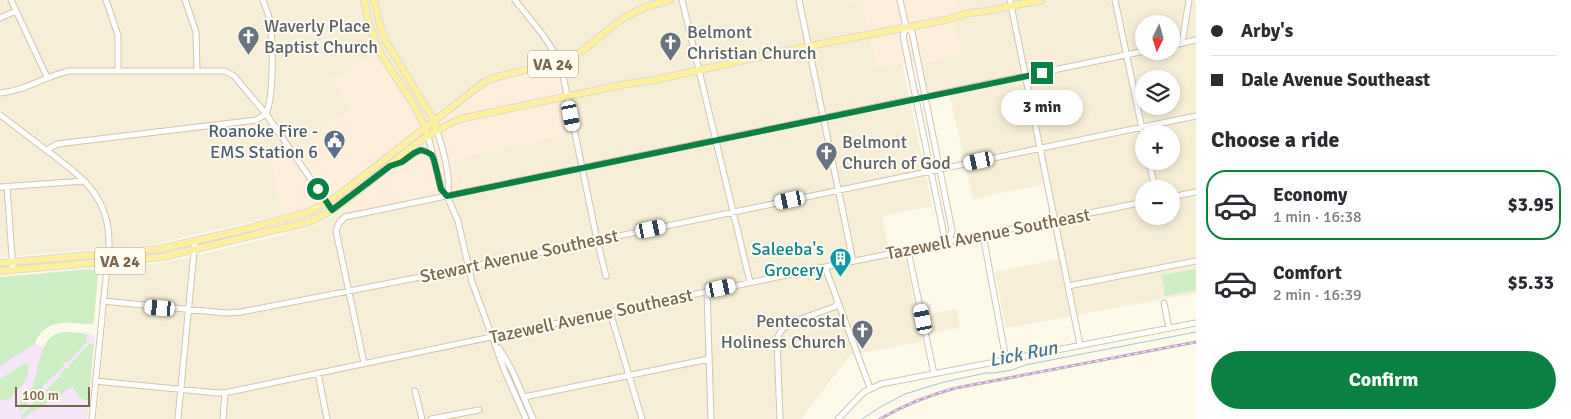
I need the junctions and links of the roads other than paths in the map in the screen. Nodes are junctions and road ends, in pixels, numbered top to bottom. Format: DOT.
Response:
graph roads {
  1 [pos="11,0"];
  2 [pos="106,0"];
  3 [pos="185,0"];
  4 [pos="263,0"];
  5 [pos="364,0"];
  6 [pos="374,0"];
  7 [pos="515,0"];
  8 [pos="670,0"];
  9 [pos="682,0"];
  10 [pos="799,0"];
  11 [pos="900,0"];
  12 [pos="1041,0"];
  13 [pos="1115,0"];
  14 [pos="1189,0"];
  15 [pos="1011,3"];
  16 [pos="16,12"];
  17 [pos="0,18"];
  18 [pos="906,27"];
  19 [pos="1196,40"];
  20 [pos="1182,43"];
  21 [pos="809,46"];
  22 [pos="1135,53"];
  23 [pos="1127,55"];
  24 [pos="560,61"];
  25 [pos="197,70"];
  26 [pos="118,71"];
  27 [pos="698,71"];
  28 [pos="1026,76"];
  29 [pos="47,77"];
  30 [pos="0,93"];
  31 [pos="567,96"];
  32 [pos="925,97"];
  33 [pos="916,99"];
  34 [pos="266,114"];
  35 [pos="0,115"];
  36 [pos="1196,116"];
  37 [pos="823,118"];
  38 [pos="433,121"];
  39 [pos="1140,125"];
  40 [pos="1155,125"];
  41 [pos="425,127"];
  42 [pos="1135,129"];
  43 [pos="437,131"];
  44 [pos="428,136"];
  45 [pos="715,140"];
  46 [pos="1041,148"];
  47 [pos="46,150"];
  48 [pos="434,160"];
  49 [pos="390,166"];
  50 [pos="582,168"];
  51 [pos="940,169"];
  52 [pos="931,171"];
  53 [pos="85,181"];
  54 [pos="0,187"];
  55 [pos="7,187"];
  56 [pos="838,190"];
  57 [pos="1196,192"];
  58 [pos="1180,195"];
  59 [pos="447,196"];
  60 [pos="327,203"];
  61 [pos="1135,204"];
  62 [pos="332,210"];
  63 [pos="732,212"];
  64 [pos="1055,220"];
  65 [pos="982,234"];
  66 [pos="597,240"];
  67 [pos="195,241"];
  68 [pos="949,241"];
  69 [pos="194,250"];
  70 [pos="908,250"];
  71 [pos="108,254"];
  72 [pos="853,261"];
  73 [pos="1196,261"];
  74 [pos="12,262"];
  75 [pos="107,262"];
  76 [pos="0,263"];
  77 [pos="825,266"];
  78 [pos="468,267"];
  79 [pos="13,270"];
  80 [pos="0,271"];
  81 [pos="606,276"];
  82 [pos="750,282"];
  83 [pos="1068,286"];
  84 [pos="349,291"];
  85 [pos="707,291"];
  86 [pos="103,301"];
  87 [pos="1164,303"];
  88 [pos="838,304"];
  89 [pos="189,310"];
  90 [pos="610,312"];
  91 [pos="1196,322"];
  92 [pos="1169,328"];
  93 [pos="492,337"];
  94 [pos="1080,345"];
  95 [pos="710,359"];
  96 [pos="1006,359"];
  97 [pos="364,363"];
  98 [pos="318,373"];
  99 [pos="934,374"];
  100 [pos="629,376"];
  101 [pos="95,381"];
  102 [pos="870,388"];
  103 [pos="181,389"];
  104 [pos="415,391"];
  105 [pos="225,392"];
  106 [pos="524,397"];
  107 [pos="480,410"];
  108 [pos="92,419"];
  109 [pos="178,419"];
  110 [pos="223,419"];
  111 [pos="327,419"];
  112 [pos="422,419"];
  113 [pos="431,419"];
  114 [pos="526,419"];
  115 [pos="533,419"];
  116 [pos="642,419"];
  117 [pos="712,419"];
  118 [pos="780,419"];
  119 [pos="838,419"];
  1 -- 16 [label="street"];
  2 -- 26 [label="street"];
  3 -- 25 [label="street"];
  4 -- 34 [label="street"];
  5 -- 41 [label="main road"];
  6 -- 38 [label="main road"];
  7 -- 24 [label="street"];
  8 -- 24 [label="main road, VA 24"];
  9 -- 27 [label="street"];
  10 -- 21 [label="street"];
  11 -- 18 [label="street"];
  12 -- 15 [label="main road, VA 24"];
  13 -- 23 [label="street"];
  14 -- 20 [label="street"];
  15 -- 18 [label="main road, VA 24"];
  15 -- 28 [label="street"];
  16 -- 17 [label="street"];
  16 -- 29 [label="street"];
  18 -- 21 [label="main road, VA 24"];
  18 -- 32 [label="street"];
  18 -- 33 [label="street"];
  19 -- 20 [label="street"];
  21 -- 27 [label="main road, VA 24"];
  21 -- 37 [label="street"];
  22 -- 23 [label="street"];
  23 -- 28 [label="street"];
  23 -- 39 [label="street"];
  24 -- 31 [label="street"];
  24 -- 38 [label="main road, VA 24"];
  25 -- 26 [label="street"];
  25 -- 34 [label="street"];
  26 -- 29 [label="street"];
  27 -- 31 [label="main road, VA 24"];
  27 -- 45 [label="street"];
  28 -- 32 [label="street"];
  28 -- 46 [label="street"];
  29 -- 30 [label="street"];
  31 -- 43 [label="main road, VA 24"];
  31 -- 50 [label="street"];
  32 -- 33 [label="street"];
  32 -- 51 [label="street"];
  33 -- 37 [label="street"];
  33 -- 52 [label="street"];
  34 -- 47 [label="street"];
  34 -- 60 [label="street"];
  35 -- 47 [label="street"];
  36 -- 40 [label="street, Stewart Avenue Southeast"];
  37 -- 45 [label="street"];
  37 -- 56 [label="street"];
  38 -- 41 [label="main road, VA 24"];
  38 -- 43 [label="main road"];
  41 -- 44 [label="main road"];
  41 -- 60 [label="main road, VA 24"];
  42 -- 46 [label="street, Stewart Avenue Southeast"];
  43 -- 44 [label="main road, VA 24"];
  43 -- 59 [label="street"];
  44 -- 48 [label="street"];
  44 -- 49 [label="main road, VA 24"];
  45 -- 50 [label="street"];
  45 -- 63 [label="street"];
  46 -- 51 [label="street, Stewart Avenue Southeast"];
  46 -- 64 [label="street"];
  47 -- 53 [label="street"];
  48 -- 49 [label="main road"];
  48 -- 59 [label="street"];
  49 -- 62 [label="main road, VA 24"];
  50 -- 59 [label="street"];
  50 -- 66 [label="street"];
  51 -- 52 [label="street, Stewart Avenue Southeast"];
  51 -- 68 [label="street"];
  52 -- 56 [label="street, Stewart Avenue Southeast"];
  52 -- 68 [label="street"];
  53 -- 55 [label="street"];
  53 -- 71 [label="street"];
  54 -- 55 [label="street"];
  55 -- 74 [label="street"];
  56 -- 63 [label="street, Stewart Avenue Southeast"];
  56 -- 72 [label="street"];
  57 -- 58 [label="street"];
  59 -- 78 [label="street"];
  59 -- 84 [label="street"];
  60 -- 62 [label="street"];
  60 -- 67 [label="main road, VA 24"];
  61 -- 64 [label="street, Tazewell Avenue Southeast"];
  62 -- 69 [label="main road, VA 24"];
  63 -- 66 [label="street, Stewart Avenue Southeast"];
  63 -- 82 [label="street"];
  64 -- 65 [label="street, Tazewell Avenue Southeast"];
  64 -- 83 [label="street"];
  65 -- 68 [label="street, Tazewell Avenue Southeast"];
  65 -- 96 [label="street"];
  66 -- 78 [label="street, Stewart Avenue Southeast"];
  66 -- 81 [label="street"];
  67 -- 69 [label="street"];
  67 -- 71 [label="main road, VA 24"];
  68 -- 70 [label="street, Tazewell Avenue Southeast"];
  69 -- 75 [label="main road, VA 24"];
  69 -- 89 [label="street"];
  70 -- 72 [label="street, Tazewell Avenue Southeast"];
  70 -- 99 [label="street"];
  71 -- 74 [label="main road, VA 24"];
  71 -- 75 [label="street"];
  72 -- 77 [label="street, Tazewell Avenue Southeast"];
  73 -- 83 [label="street"];
  74 -- 76 [label="main road, VA 24"];
  74 -- 79 [label="street"];
  75 -- 79 [label="main road, VA 24"];
  75 -- 86 [label="street"];
  77 -- 82 [label="street, Tazewell Avenue Southeast"];
  77 -- 88 [label="street"];
  78 -- 84 [label="street, Stewart Avenue Southeast"];
  78 -- 93 [label="street"];
  79 -- 80 [label="main road, VA 24"];
  82 -- 85 [label="street, Tazewell Avenue Southeast"];
  83 -- 94 [label="street"];
  84 -- 89 [label="street, Stewart Avenue Southeast"];
  84 -- 97 [label="street"];
  85 -- 90 [label="street, Tazewell Avenue Southeast"];
  85 -- 95 [label="street"];
  86 -- 89 [label="street, Stewart Avenue Southeast"];
  86 -- 101 [label="street"];
  87 -- 92 [label="street"];
  88 -- 102 [label="street"];
  88 -- 118 [label="street"];
  89 -- 103 [label="street"];
  90 -- 93 [label="street, Tazewell Avenue Southeast"];
  90 -- 100 [label="street"];
  91 -- 92 [label="street"];
  92 -- 94 [label="street"];
  93 -- 97 [label="street, Tazewell Avenue Southeast"];
  93 -- 106 [label="street"];
  93 -- 114 [label="street"];
  94 -- 96 [label="street"];
  95 -- 100 [label="street"];
  95 -- 117 [label="street"];
  96 -- 99 [label="street"];
  97 -- 98 [label="street, Tazewell Avenue Southeast"];
  98 -- 105 [label="street, Tazewell Avenue Southeast"];
  98 -- 111 [label="street"];
  99 -- 102 [label="street"];
  100 -- 106 [label="street"];
  100 -- 116 [label="street"];
  101 -- 103 [label="street, Tazewell Avenue Southeast"];
  101 -- 108 [label="street"];
  102 -- 119 [label="street"];
  103 -- 105 [label="street, Tazewell Avenue Southeast"];
  103 -- 109 [label="street"];
  104 -- 112 [label="street"];
  105 -- 110 [label="street"];
  106 -- 115 [label="street"];
  107 -- 113 [label="street"];
}
